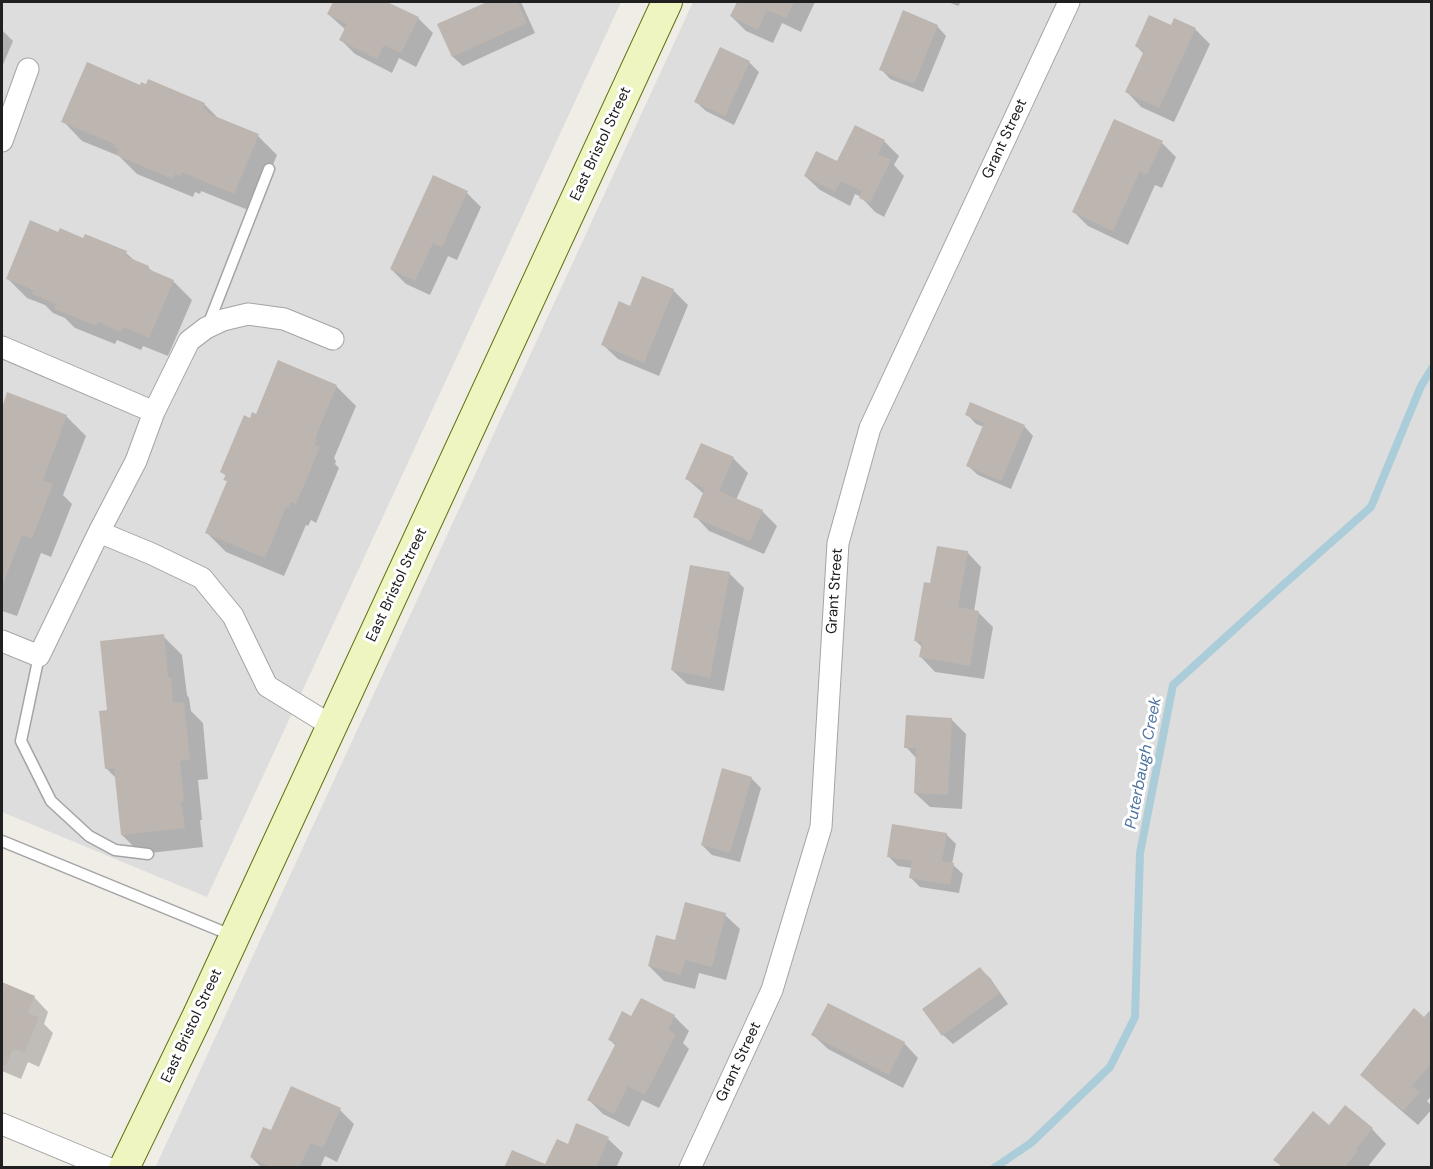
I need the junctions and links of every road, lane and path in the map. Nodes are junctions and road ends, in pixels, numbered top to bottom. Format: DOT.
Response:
graph roads {
  1 [pos="667,2"];
  2 [pos="1069,2"];
  3 [pos="28,69"];
  4 [pos="2,141"];
  5 [pos="269,169"];
  6 [pos="206,328"];
  7 [pos="333,339"];
  8 [pos="2,347"];
  9 [pos="154,412"];
  10 [pos="99,532"];
  11 [pos="2,641"];
  12 [pos="39,656"];
  13 [pos="332,726"];
  14 [pos="2,841"];
  15 [pos="148,854"];
  16 [pos="233,936"];
  17 [pos="2,1124"];
  18 [pos="108,1167"];
  19 [pos="124,1167"];
  20 [pos="690,1167"];
  1 -- 13 [label="main road, East Bristol Street"];
  2 -- 20 [label="street, Grant Street"];
  3 -- 4 [label="street"];
  5 -- 6 [label="lane"];
  6 -- 7 [label="street"];
  6 -- 9 [label="street"];
  8 -- 9 [label="street"];
  9 -- 10 [label="street"];
  10 -- 12 [label="street"];
  10 -- 13 [label="street"];
  11 -- 12 [label="street"];
  12 -- 15 [label="lane"];
  13 -- 16 [label="main road, East Bristol Street"];
  14 -- 16 [label="lane"];
  16 -- 19 [label="main road, East Bristol Street"];
  17 -- 18 [label="street"];
}
